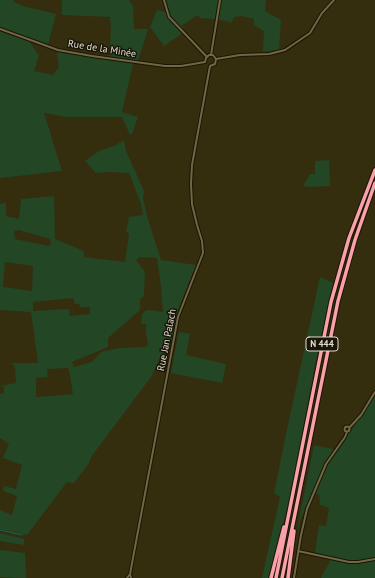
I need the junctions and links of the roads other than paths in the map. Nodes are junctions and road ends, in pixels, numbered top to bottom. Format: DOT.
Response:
graph roads {
  1 [pos="164,0"];
  2 [pos="220,0"];
  3 [pos="334,0"];
  4 [pos="0,29"];
  5 [pos="211,55"];
  6 [pos="207,57"];
  7 [pos="216,59"];
  8 [pos="205,62"];
  9 [pos="210,66"];
  10 [pos="375,170"];
  11 [pos="375,183"];
  12 [pos="375,392"];
  13 [pos="298,499"];
  14 [pos="288,521"];
  15 [pos="298,551"];
  16 [pos="375,559"];
  17 [pos="130,574"];
  18 [pos="127,578"];
  19 [pos="131,578"];
  20 [pos="271,578"];
  21 [pos="276,578"];
  22 [pos="282,578"];
  23 [pos="288,578"];
  24 [pos="294,578"];
  1 -- 6 [label="street"];
  2 -- 5 [label="street"];
  3 -- 7 [label="street"];
  4 -- 8 [label="street, Rue de la Minée"];
  5 -- 6 [label="street"];
  5 -- 7 [label="street"];
  6 -- 8 [label="street"];
  7 -- 9 [label="street"];
  8 -- 9 [label="street"];
  9 -- 17 [label="street, Rue Jan Palach"];
  10 -- 14 [label="highway, N 444"];
  11 -- 13 [label="highway, N 444"];
  12 -- 15 [label="street"];
  13 -- 22 [label="highway, N 444"];
  13 -- 23 [label="highway"];
  14 -- 20 [label="highway"];
  14 -- 21 [label="highway, N 444"];
  15 -- 16 [label="street"];
  15 -- 24 [label="street"];
  17 -- 18 [label="street, Rue Jan Palach"];
  17 -- 19 [label="street, Rue Jan Palach"];
}
